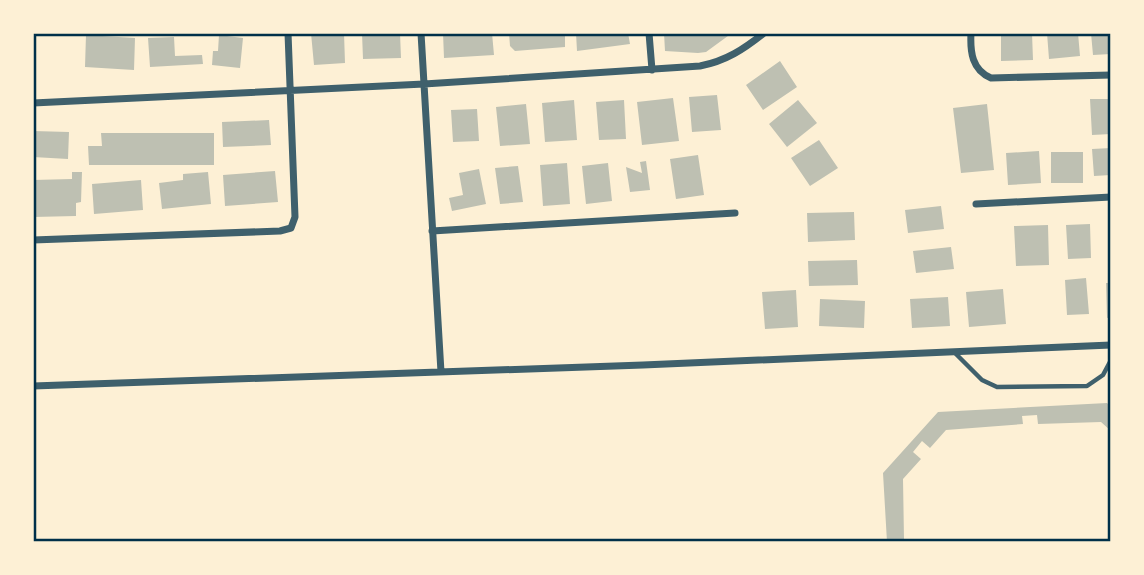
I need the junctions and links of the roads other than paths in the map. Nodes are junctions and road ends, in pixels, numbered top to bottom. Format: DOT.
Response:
graph roads {
  1 [pos="288,33"];
  2 [pos="421,33"];
  3 [pos="649,33"];
  4 [pos="764,33"];
  5 [pos="971,33"];
  6 [pos="652,70"];
  7 [pos="1111,75"];
  8 [pos="424,84"];
  9 [pos="291,90"];
  10 [pos="33,103"];
  11 [pos="1111,197"];
  12 [pos="976,204"];
  13 [pos="735,213"];
  14 [pos="432,231"];
  15 [pos="33,240"];
  16 [pos="1111,345"];
  17 [pos="954,352"];
  18 [pos="1111,360"];
  19 [pos="441,372"];
  20 [pos="33,386"];
  1 -- 9 [label="street"];
  2 -- 8 [label="street"];
  3 -- 6 [label="street"];
  4 -- 6 [label="street"];
  5 -- 7 [label="street"];
  6 -- 8 [label="street"];
  8 -- 9 [label="street"];
  8 -- 14 [label="street"];
  9 -- 10 [label="street"];
  9 -- 15 [label="street"];
  11 -- 12 [label="street"];
  13 -- 14 [label="street"];
  14 -- 19 [label="street"];
  16 -- 17 [label="street"];
  17 -- 18 [label="lane"];
  17 -- 19 [label="street"];
  19 -- 20 [label="street"];
}
